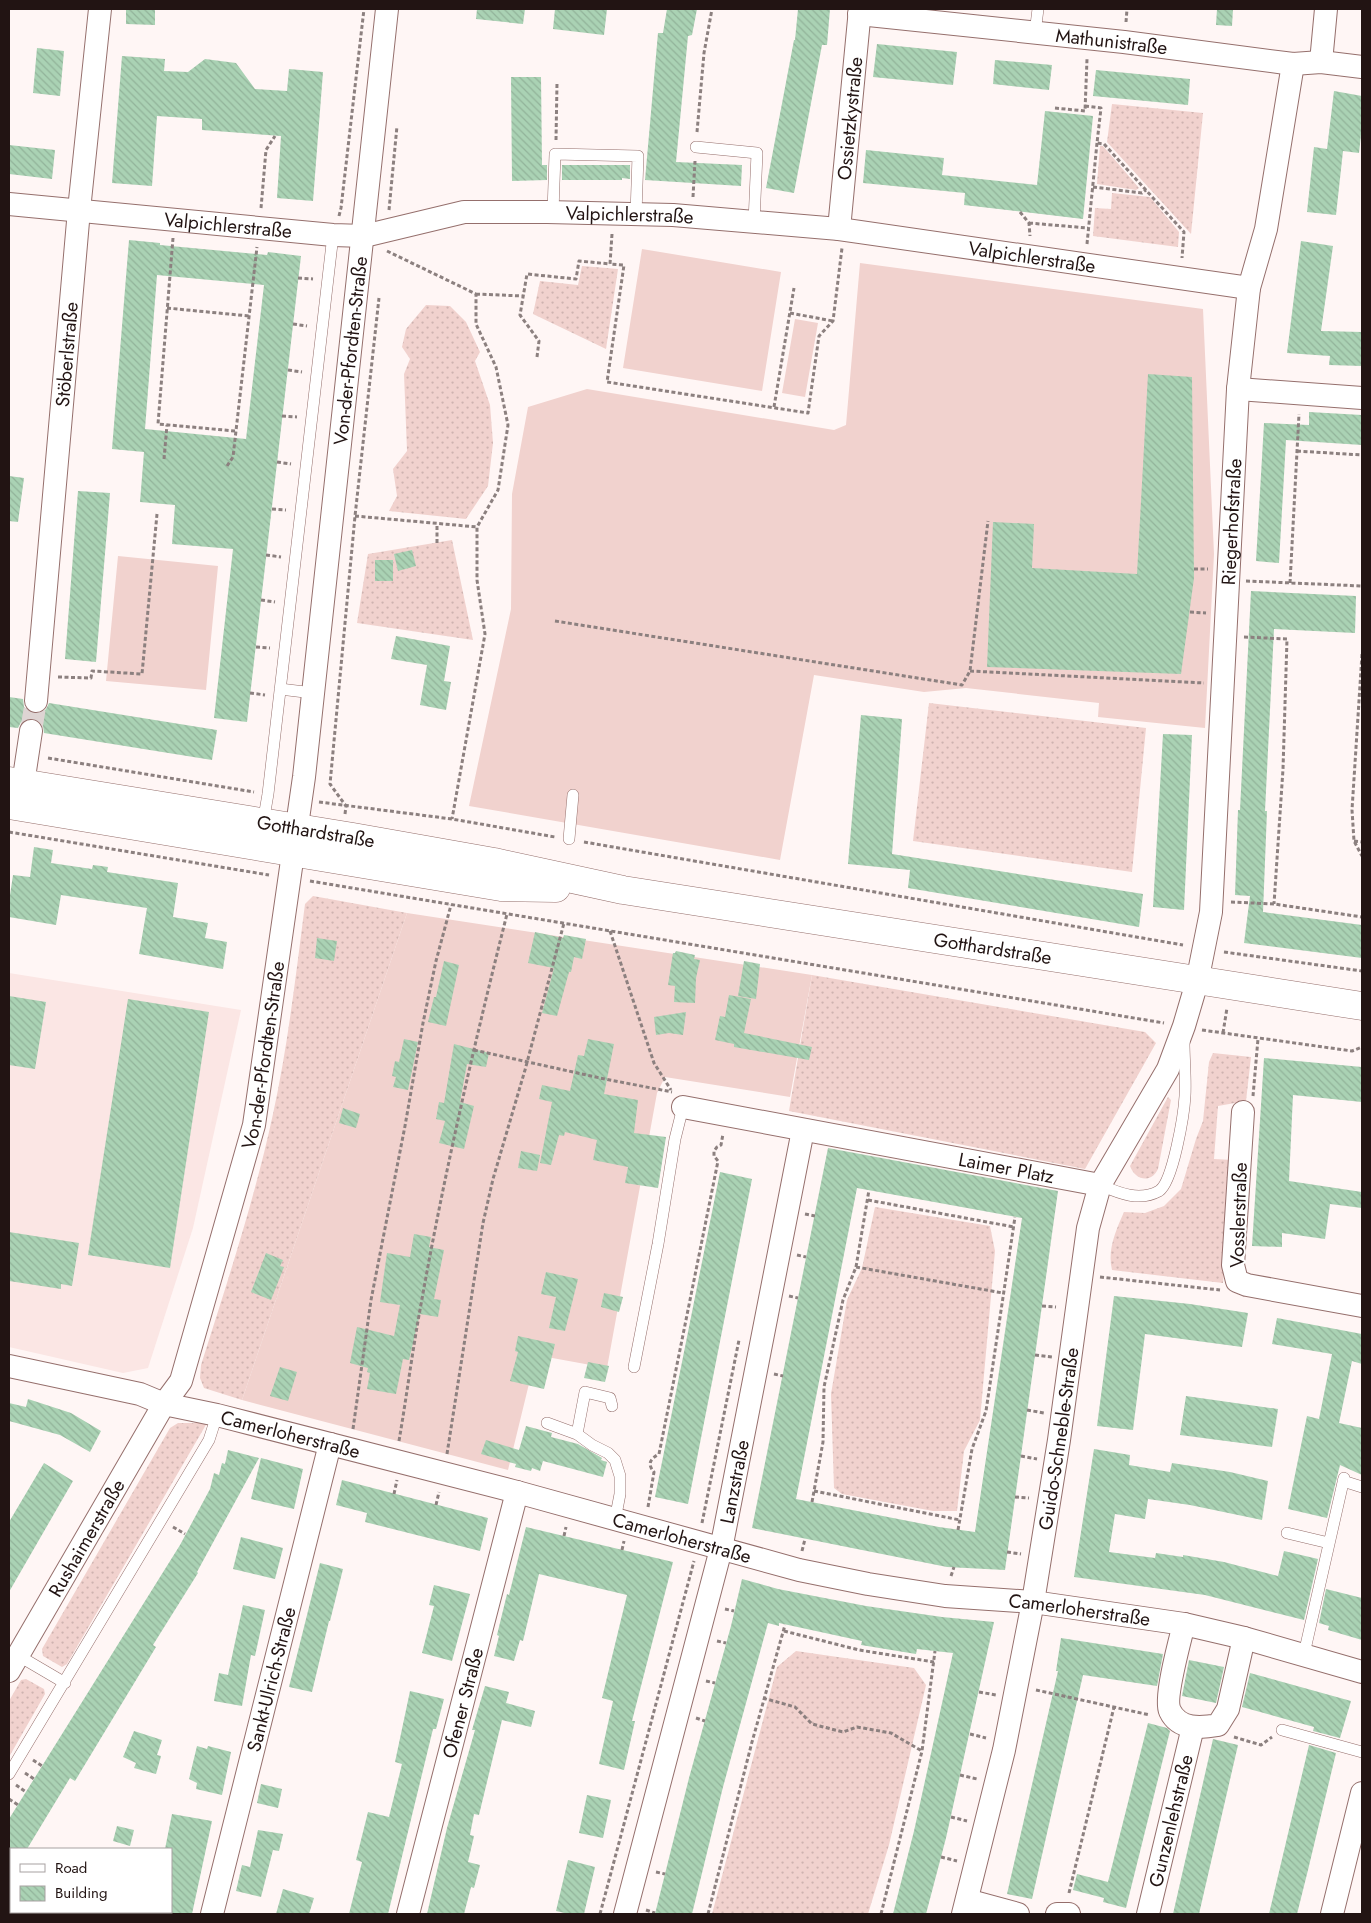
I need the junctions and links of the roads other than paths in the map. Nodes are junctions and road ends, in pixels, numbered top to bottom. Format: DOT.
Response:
graph roads {
  1 [pos="100,9"];
  2 [pos="388,9"];
  3 [pos="1038,9"];
  4 [pos="1326,9"];
  5 [pos="859,11"];
  6 [pos="1036,33"];
  7 [pos="1321,62"];
  8 [pos="1293,64"];
  9 [pos="1362,67"];
  10 [pos="696,147"];
  11 [pos="9,204"];
  12 [pos="79,210"];
  13 [pos="553,212"];
  14 [pos="636,214"];
  15 [pos="754,222"];
  16 [pos="842,229"];
  17 [pos="333,235"];
  18 [pos="364,236"];
  19 [pos="1249,288"];
  20 [pos="1238,389"];
  21 [pos="1362,398"];
  22 [pos="280,690"];
  23 [pos="313,694"];
  24 [pos="36,701"];
  25 [pos="31,731"];
  26 [pos="14,790"];
  27 [pos="573,795"];
  28 [pos="263,822"];
  29 [pos="569,839"];
  30 [pos="293,852"];
  31 [pos="1197,982"];
  32 [pos="1362,1006"];
  33 [pos="1184,1026"];
  34 [pos="677,1099"];
  35 [pos="1243,1112"];
  36 [pos="803,1130"];
  37 [pos="1100,1185"];
  38 [pos="1362,1306"];
  39 [pos="9,1366"];
  40 [pos="634,1367"];
  41 [pos="164,1404"];
  42 [pos="612,1406"];
  43 [pos="217,1415"];
  44 [pos="547,1423"];
  45 [pos="577,1434"];
  46 [pos="339,1447"];
  47 [pos="1362,1487"];
  48 [pos="517,1492"];
  49 [pos="615,1520"];
  50 [pos="1287,1534"];
  51 [pos="1329,1543"];
  52 [pos="721,1549"];
  53 [pos="1033,1602"];
  54 [pos="1184,1624"];
  55 [pos="1244,1638"];
  56 [pos="1304,1654"];
  57 [pos="14,1663"];
  58 [pos="1362,1672"];
  59 [pos="65,1683"];
  60 [pos="1193,1727"];
  61 [pos="1282,1730"];
  62 [pos="1362,1752"];
  63 [pos="9,1774"];
  64 [pos="1362,1793"];
  65 [pos="965,1907"];
  66 [pos="212,1914"];
  67 [pos="408,1914"];
  68 [pos="625,1914"];
  69 [pos="1018,1914"];
  70 [pos="1148,1914"];
  71 [pos="1332,1914"];
  1 -- 12 [label="street, Stöberlstraße"];
  2 -- 18 [label="street, Von-der-Pfordten-Straße"];
  3 -- 6 [label="lane"];
  4 -- 7 [label="street"];
  5 -- 6 [label="street, Mathunistraße"];
  5 -- 16 [label="street, Ossietzkystraße"];
  6 -- 8 [label="street, Mathunistraße"];
  7 -- 8 [label="street, Mathunistraße"];
  7 -- 9 [label="street, Mathunistraße"];
  8 -- 19 [label="street, Riegerhofstraße"];
  10 -- 15 [label="lane"];
  11 -- 12 [label="street, Valpichlerstraße"];
  12 -- 17 [label="street, Valpichlerstraße"];
  12 -- 24 [label="street, Stöberlstraße"];
  13 -- 14 [label="street, Valpichlerstraße"];
  13 -- 14 [label="lane"];
  13 -- 18 [label="street, Valpichlerstraße"];
  14 -- 15 [label="street, Valpichlerstraße"];
  15 -- 16 [label="street, Valpichlerstraße"];
  16 -- 19 [label="street, Valpichlerstraße"];
  17 -- 18 [label="street, Valpichlerstraße"];
  17 -- 22 [label="lane, Von-der-Pfordten-Straße"];
  18 -- 23 [label="street, Von-der-Pfordten-Straße"];
  19 -- 20 [label="street, Riegerhofstraße"];
  20 -- 21 [label="street"];
  20 -- 31 [label="street, Riegerhofstraße"];
  22 -- 23 [label="lane"];
  22 -- 28 [label="lane, Von-der-Pfordten-Straße"];
  23 -- 30 [label="street, Von-der-Pfordten-Straße"];
  25 -- 26 [label="street"];
  26 -- 28 [label="street, Gotthardstraße"];
  26 -- 30 [label="street, Gotthardstraße"];
  27 -- 29 [label="lane"];
  28 -- 30 [label="street, Gotthardstraße"];
  30 -- 31 [label="street, Gotthardstraße"];
  30 -- 41 [label="street, Von-der-Pfordten-Straße"];
  31 -- 32 [label="street, Gotthardstraße"];
  31 -- 33 [label="street, Guido-Schneble-Straße"];
  33 -- 37 [label="street, Guido-Schneble-Straße"];
  33 -- 37 [label="lane, Laimer Platz"];
  34 -- 36 [label="street, Laimer Platz"];
  34 -- 40 [label="lane"];
  35 -- 38 [label="street, Vosslerstraße"];
  36 -- 37 [label="street, Laimer Platz"];
  36 -- 52 [label="street, Lanzstraße"];
  37 -- 53 [label="street, Guido-Schneble-Straße"];
  39 -- 41 [label="street, Camerloherstraße"];
  41 -- 43 [label="street, Camerloherstraße"];
  41 -- 57 [label="street, Rushaimerstraße"];
  42 -- 45 [label="lane"];
  43 -- 46 [label="street, Camerloherstraße"];
  43 -- 59 [label="lane"];
  44 -- 45 [label="lane"];
  45 -- 49 [label="lane"];
  46 -- 48 [label="street, Camerloherstraße"];
  46 -- 66 [label="street, Sankt-Ulrich-Straße"];
  47 -- 51 [label="lane"];
  48 -- 49 [label="street, Camerloherstraße"];
  48 -- 67 [label="street, Ofener Straße"];
  49 -- 52 [label="street, Camerloherstraße"];
  50 -- 51 [label="lane"];
  51 -- 56 [label="lane"];
  52 -- 53 [label="street, Camerloherstraße"];
  52 -- 68 [label="street, Lanzstraße"];
  53 -- 54 [label="street, Camerloherstraße"];
  53 -- 65 [label="street, Guido-Schneble-Straße"];
  54 -- 55 [label="street, Camerloherstraße"];
  54 -- 60 [label="street"];
  55 -- 56 [label="street, Camerloherstraße"];
  55 -- 60 [label="street"];
  56 -- 58 [label="street, Camerloherstraße"];
  57 -- 59 [label="lane"];
  59 -- 63 [label="lane"];
  60 -- 70 [label="street, Gunzenlehstraße"];
  61 -- 62 [label="lane"];
  64 -- 71 [label="street"];
  65 -- 69 [label="street"];
}
